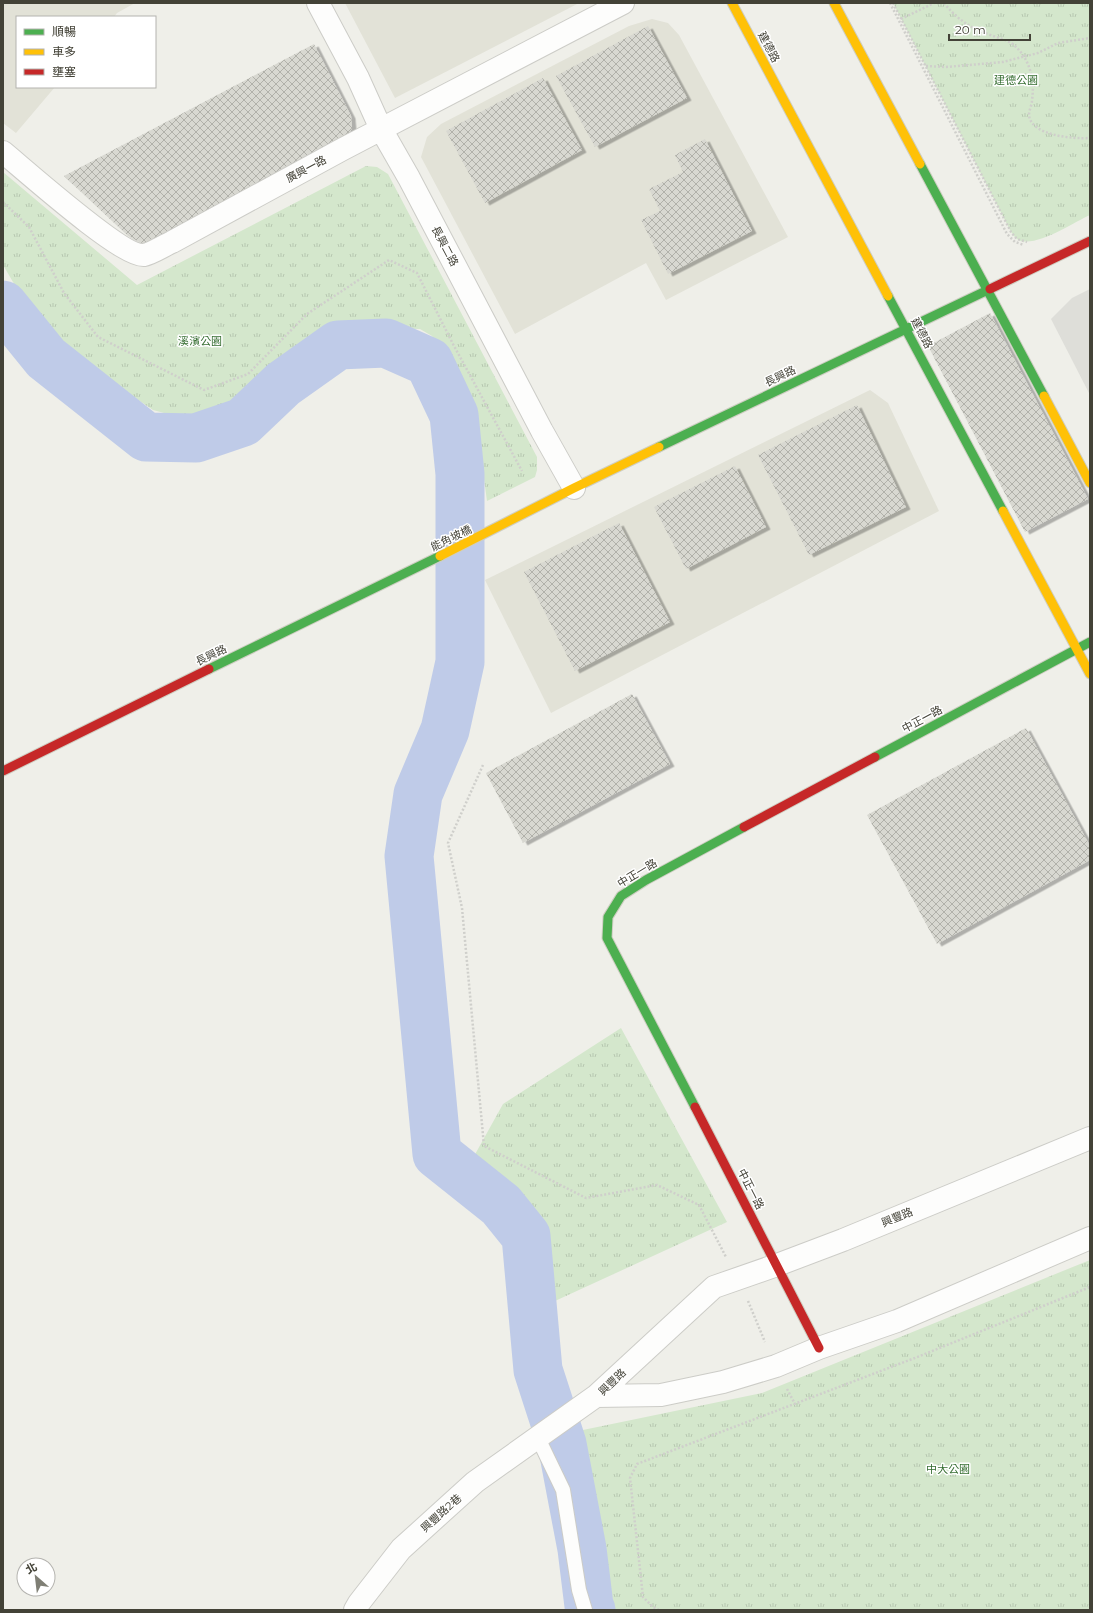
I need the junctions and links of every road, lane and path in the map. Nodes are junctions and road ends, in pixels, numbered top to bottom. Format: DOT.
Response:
graph roads {
  1 [pos="318,3"];
  2 [pos="624,3"];
  3 [pos="732,3"];
  4 [pos="834,3"];
  5 [pos="892,3"];
  6 [pos="934,3"];
  7 [pos="944,3"];
  8 [pos="901,19"];
  9 [pos="1090,38"];
  10 [pos="1024,56"];
  11 [pos="925,66"];
  12 [pos="381,129"];
  13 [pos="1090,138"];
  14 [pos="3,152"];
  15 [pos="3,202"];
  16 [pos="1090,241"];
  17 [pos="987,290"];
  18 [pos="906,329"];
  19 [pos="522,471"];
  20 [pos="1090,483"];
  21 [pos="574,488"];
  22 [pos="482,536"];
  23 [pos="430,561"];
  24 [pos="1090,642"];
  25 [pos="1077,649"];
  26 [pos="1090,674"];
  27 [pos="483,765"];
  28 [pos="3,771"];
  29 [pos="1090,1138"];
  30 [pos="1090,1238"];
  31 [pos="777,1265"];
  32 [pos="738,1279"];
  33 [pos="1090,1287"];
  34 [pos="819,1348"];
  35 [pos="776,1366"];
  36 [pos="596,1396"];
  37 [pos="794,1404"];
  38 [pos="541,1436"];
  39 [pos="356,1610"];
  40 [pos="584,1610"];
  41 [pos="659,1610"];
  1 -- 12 [label="street, 長興二路"];
  2 -- 12 [label="street, 廣興一路"];
  3 -- 18 [label="main road, 建德路"];
  4 -- 17 [label="main road"];
  5 -- 8 [label="path"];
  5 -- 11 [label="path"];
  6 -- 8 [label="path"];
  7 -- 10 [label="path"];
  8 -- 11 [label="path"];
  9 -- 10 [label="path"];
  10 -- 11 [label="path"];
  10 -- 13 [label="path"];
  12 -- 14 [label="street, 廣興一路"];
  12 -- 21 [label="street, 長興二路"];
  15 -- 19 [label="path"];
  16 -- 17 [label="main road, 長興路"];
  17 -- 18 [label="main road, 長興路"];
  17 -- 20 [label="main road"];
  18 -- 21 [label="main road, 長興路"];
  18 -- 25 [label="main road, 建德路"];
  21 -- 22 [label="main road, 長興路"];
  22 -- 23 [label="main road, 能角坡橋"];
  23 -- 28 [label="main road, 長興路"];
  24 -- 25 [label="main road, 中正一路"];
  25 -- 26 [label="main road, 建德路"];
  25 -- 31 [label="main road, 中正一路"];
  27 -- 32 [label="path"];
  29 -- 31 [label="street, 興豐路"];
  30 -- 34 [label="street, 興豐路"];
  31 -- 32 [label="street, 興豐路"];
  31 -- 34 [label="main road, 中正一路"];
  32 -- 35 [label="path"];
  32 -- 36 [label="street, 興豐路"];
  33 -- 37 [label="path"];
  34 -- 35 [label="street, 興豐路"];
  35 -- 36 [label="street, 興豐路"];
  35 -- 37 [label="path"];
  36 -- 38 [label="street, 興豐路2巷"];
  37 -- 41 [label="path"];
  38 -- 39 [label="street, 興豐路2巷"];
  38 -- 40 [label="lane"];
}
